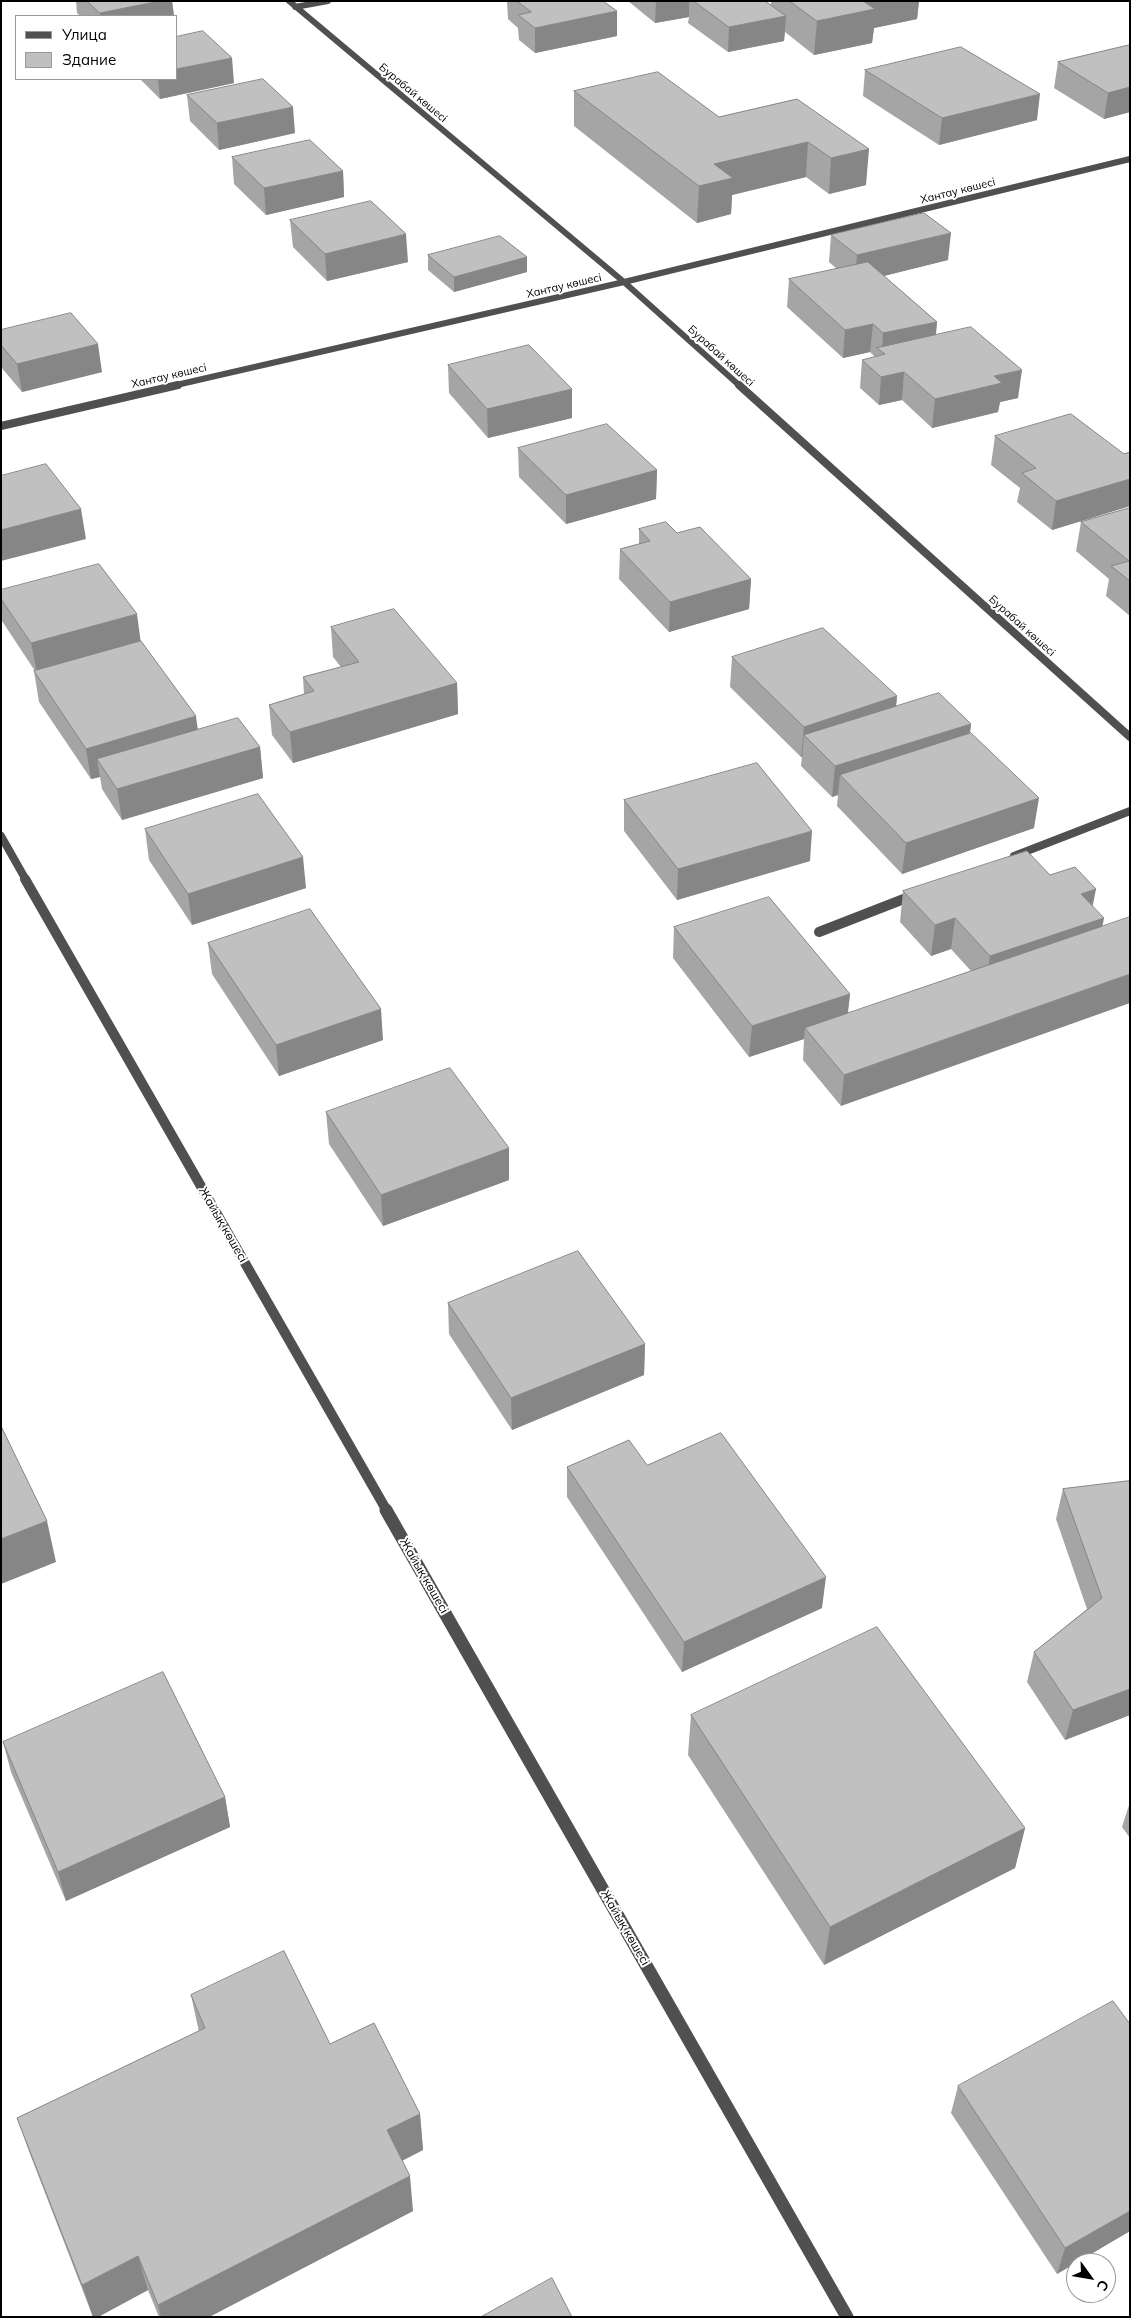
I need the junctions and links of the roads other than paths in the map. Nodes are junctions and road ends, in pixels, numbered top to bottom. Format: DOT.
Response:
graph roads {
  1 [pos="289,1"];
  2 [pos="328,1"];
  3 [pos="295,8"];
  4 [pos="1130,159"];
  5 [pos="624,282"];
  6 [pos="1,426"];
  7 [pos="1130,737"];
  8 [pos="1130,812"];
  9 [pos="1,836"];
  10 [pos="1002,861"];
  11 [pos="919,893"];
  12 [pos="819,932"];
  13 [pos="847,2317"];
  1 -- 3 [label="street, Бурабай көшесі"];
  2 -- 3 [label="street"];
  3 -- 5 [label="street, Бурабай көшесі"];
  4 -- 5 [label="street, Хантау көшесі"];
  5 -- 6 [label="street, Хантау көшесі"];
  5 -- 7 [label="street, Бурабай көшесі"];
  8 -- 10 [label="street"];
  9 -- 13 [label="street, Жайық көшесі"];
  11 -- 12 [label="street"];
}
